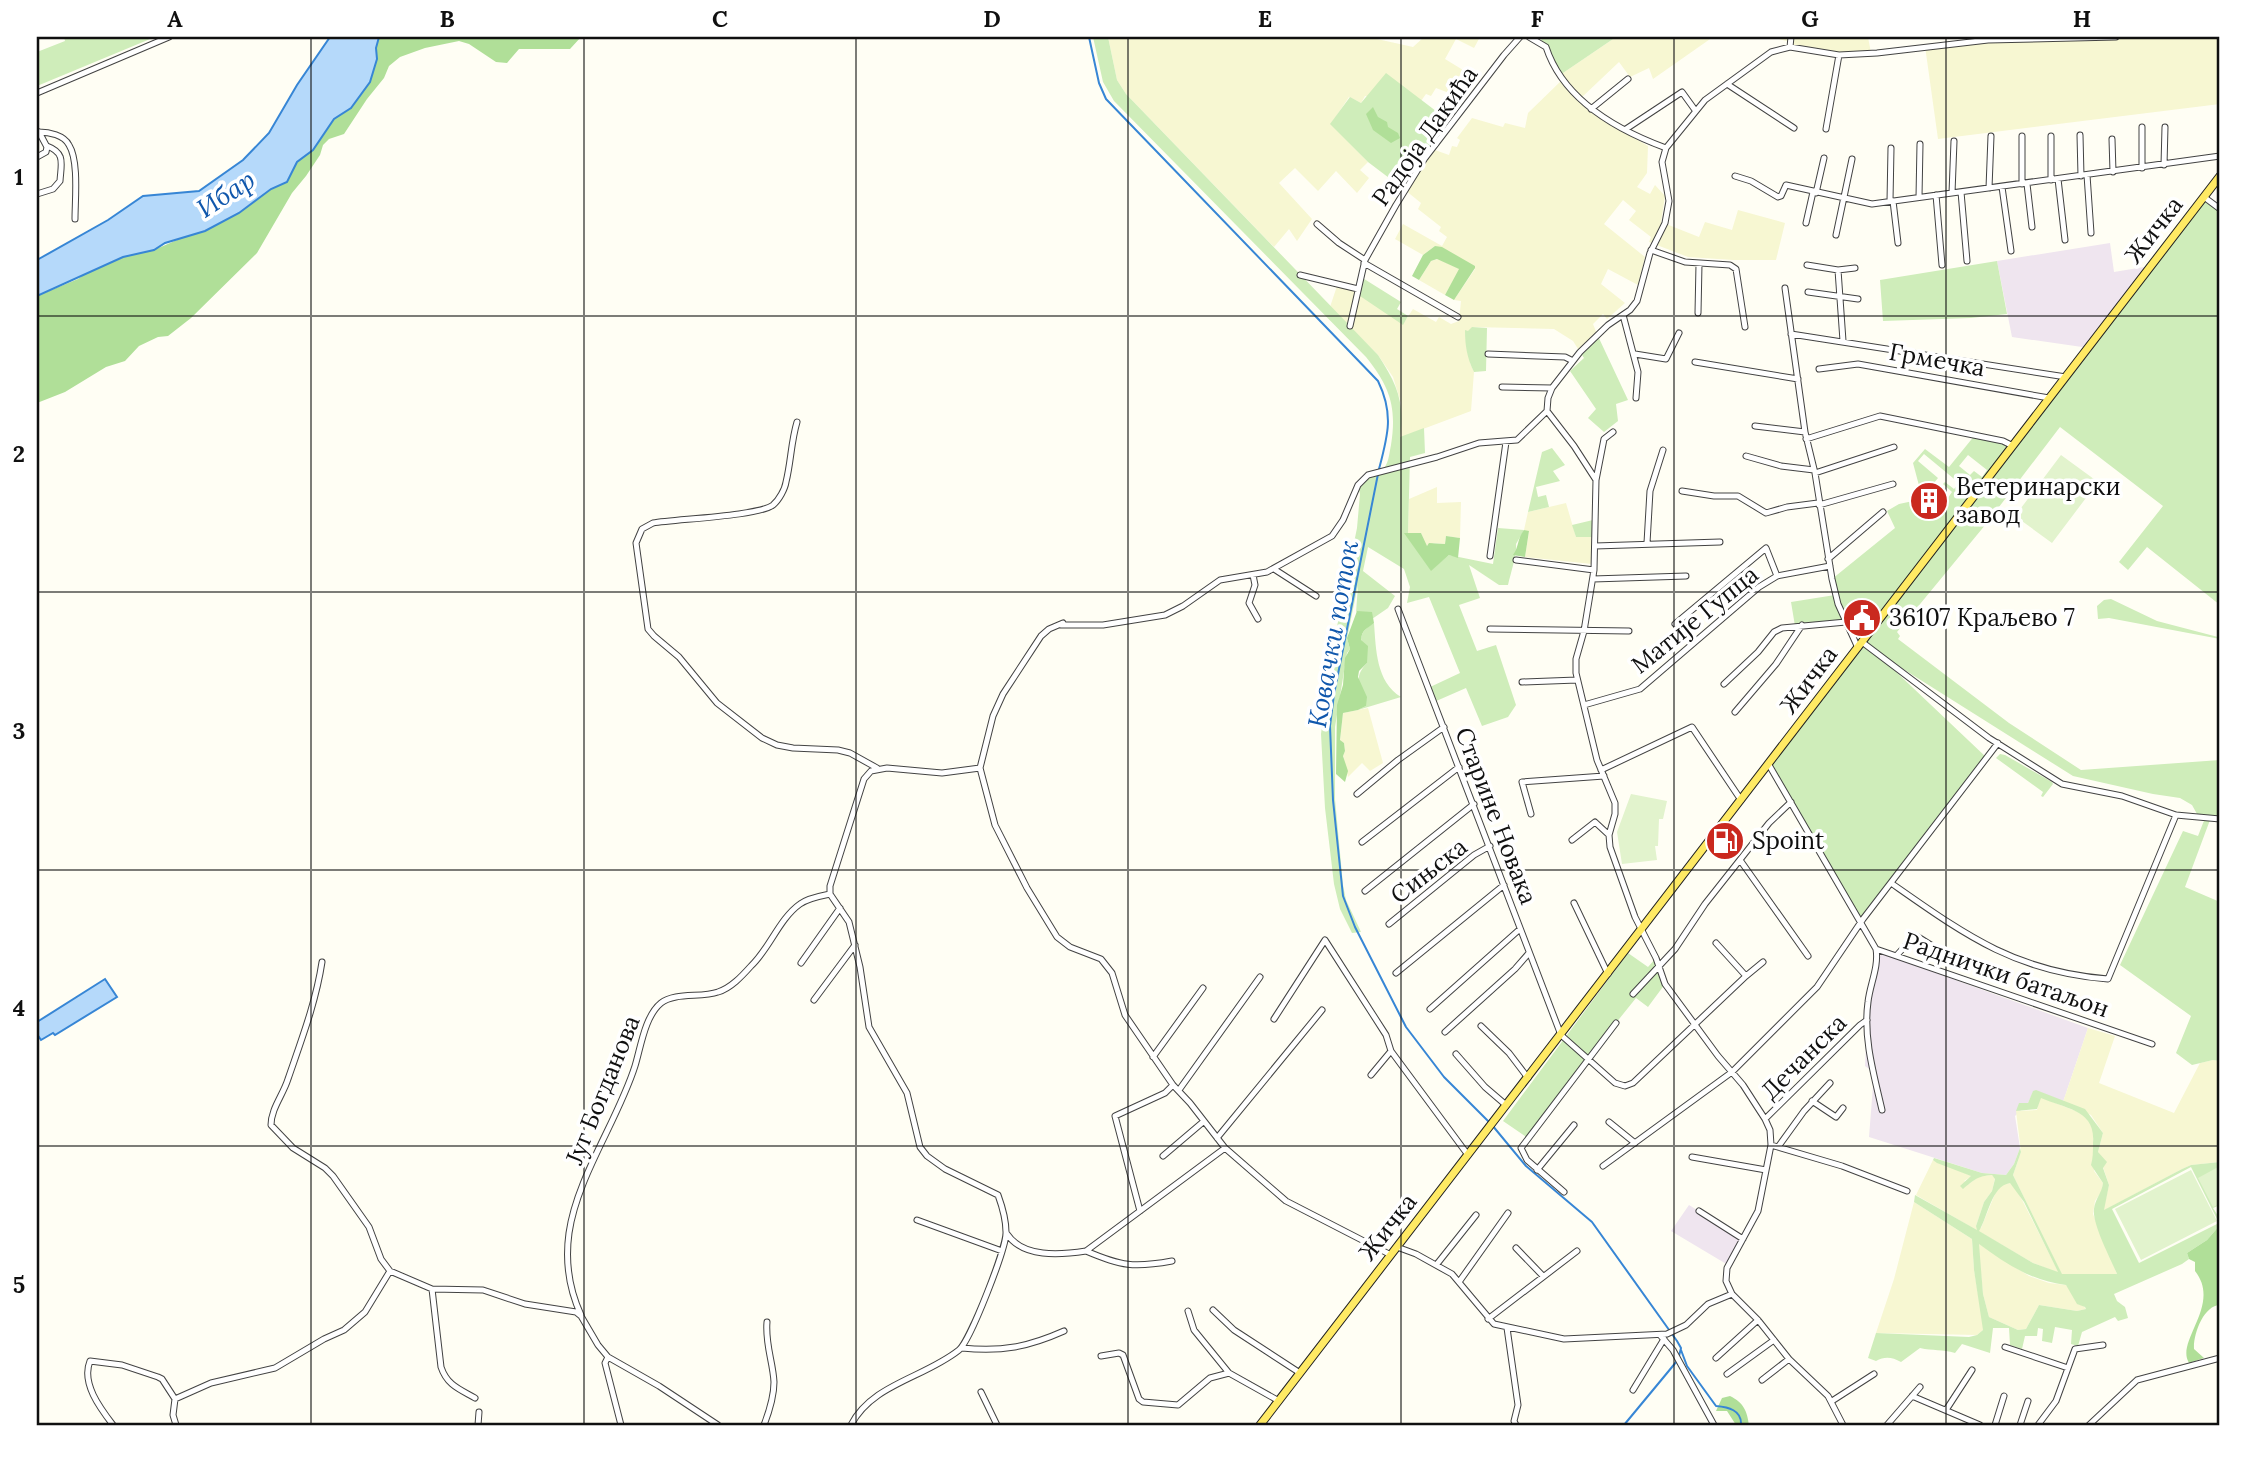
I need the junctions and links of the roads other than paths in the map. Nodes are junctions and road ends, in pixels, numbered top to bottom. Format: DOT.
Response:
graph roads {
  1 [pos="169,37"];
  2 [pos="1520,37"];
  3 [pos="1529,37"];
  4 [pos="1791,37"];
  5 [pos="2075,37"];
  6 [pos="2116,37"];
  7 [pos="2020,39"];
  8 [pos="1790,47"];
  9 [pos="1839,55"];
  10 [pos="1628,79"];
  11 [pos="1727,83"];
  12 [pos="37,93"];
  13 [pos="1591,109"];
  14 [pos="1695,110"];
  15 [pos="2142,127"];
  16 [pos="2165,127"];
  17 [pos="1794,128"];
  18 [pos="1626,129"];
  19 [pos="1826,129"];
  20 [pos="38,131"];
  21 [pos="2080,135"];
  22 [pos="1991,136"];
  23 [pos="2021,136"];
  24 [pos="2051,136"];
  25 [pos="2112,139"];
  26 [pos="1954,141"];
  27 [pos="1920,144"];
  28 [pos="47,146"];
  29 [pos="1666,148"];
  30 [pos="1891,148"];
  31 [pos="2220,156"];
  32 [pos="37,157"];
  33 [pos="1824,158"];
  34 [pos="1852,159"];
  35 [pos="2164,165"];
  36 [pos="2142,168"];
  37 [pos="2113,172"];
  38 [pos="1735,176"];
  39 [pos="2084,176"];
  40 [pos="2220,176"];
  41 [pos="2055,180"];
  42 [pos="2024,184"];
  43 [pos="2002,187"];
  44 [pos="1989,188"];
  45 [pos="1961,192"];
  46 [pos="1815,193"];
  47 [pos="1952,193"];
  48 [pos="37,194"];
  49 [pos="1936,195"];
  50 [pos="1919,197"];
  51 [pos="2204,197"];
  52 [pos="1843,199"];
  53 [pos="1892,201"];
  54 [pos="2220,209"];
  55 [pos="75,219"];
  56 [pos="1806,223"];
  57 [pos="1317,224"];
  58 [pos="2032,227"];
  59 [pos="2091,233"];
  60 [pos="1836,235"];
  61 [pos="2065,240"];
  62 [pos="1898,243"];
  63 [pos="1651,250"];
  64 [pos="2011,251"];
  65 [pos="1365,261"];
  66 [pos="1967,261"];
  67 [pos="1699,264"];
  68 [pos="1807,265"];
  69 [pos="1942,265"];
  70 [pos="1855,268"];
  71 [pos="1838,270"];
  72 [pos="1300,275"];
  73 [pos="1785,288"];
  74 [pos="1358,289"];
  75 [pos="1808,292"];
  76 [pos="1840,296"];
  77 [pos="1858,299"];
  78 [pos="1698,313"];
  79 [pos="1623,315"];
  80 [pos="1458,317"];
  81 [pos="1350,326"];
  82 [pos="1745,327"];
  83 [pos="1679,333"];
  84 [pos="1791,334"];
  85 [pos="1843,341"];
  86 [pos="1488,354"];
  87 [pos="1635,354"];
  88 [pos="1573,361"];
  89 [pos="1695,362"];
  90 [pos="1819,369"];
  91 [pos="2066,377"];
  92 [pos="1798,379"];
  93 [pos="1502,387"];
  94 [pos="1552,388"];
  95 [pos="1636,398"];
  96 [pos="2049,398"];
  97 [pos="1547,411"];
  98 [pos="797,422"];
  99 [pos="1755,426"];
  100 [pos="1612,432"];
  101 [pos="1805,435"];
  102 [pos="1506,442"];
  103 [pos="2013,446"];
  104 [pos="1894,447"];
  105 [pos="1663,450"];
  106 [pos="1746,456"];
  107 [pos="1814,471"];
  108 [pos="1597,480"];
  109 [pos="1893,484"];
  110 [pos="1682,491"];
  111 [pos="1819,504"];
  112 [pos="1883,512"];
  113 [pos="1720,542"];
  114 [pos="1647,543"];
  115 [pos="1595,546"];
  116 [pos="1490,556"];
  117 [pos="1516,560"];
  118 [pos="1829,563"];
  119 [pos="1274,569"];
  120 [pos="1594,570"];
  121 [pos="1253,575"];
  122 [pos="1686,576"];
  123 [pos="1777,576"];
  124 [pos="1593,579"];
  125 [pos="1316,596"];
  126 [pos="1398,609"];
  127 [pos="1258,619"];
  128 [pos="1846,622"];
  129 [pos="1675,624"];
  130 [pos="1802,625"];
  131 [pos="1490,629"];
  132 [pos="1584,631"];
  133 [pos="1629,631"];
  134 [pos="1860,645"];
  135 [pos="1577,680"];
  136 [pos="1522,682"];
  137 [pos="1724,684"];
  138 [pos="1584,705"];
  139 [pos="1735,712"];
  140 [pos="1444,727"];
  141 [pos="1998,743"];
  142 [pos="1769,765"];
  143 [pos="1459,767"];
  144 [pos="877,768"];
  145 [pos="980,768"];
  146 [pos="1602,773"];
  147 [pos="1357,794"];
  148 [pos="1741,800"];
  149 [pos="1791,802"];
  150 [pos="1474,804"];
  151 [pos="1531,814"];
  152 [pos="2176,815"];
  153 [pos="2220,819"];
  154 [pos="1609,835"];
  155 [pos="1572,840"];
  156 [pos="1363,842"];
  157 [pos="1490,846"];
  158 [pos="1740,860"];
  159 [pos="1891,883"];
  160 [pos="1504,885"];
  161 [pos="1365,891"];
  162 [pos="830,894"];
  163 [pos="1574,903"];
  164 [pos="840,908"];
  165 [pos="1860,923"];
  166 [pos="1389,924"];
  167 [pos="1520,929"];
  168 [pos="1642,929"];
  169 [pos="1716,943"];
  170 [pos="855,945"];
  171 [pos="1931,945"];
  172 [pos="1876,949"];
  173 [pos="1529,953"];
  174 [pos="1897,955"];
  175 [pos="1808,956"];
  176 [pos="322,962"];
  177 [pos="801,962"];
  178 [pos="1763,962"];
  179 [pos="1659,967"];
  180 [pos="1396,973"];
  181 [pos="1608,974"];
  182 [pos="1746,976"];
  183 [pos="1260,977"];
  184 [pos="1203,988"];
  185 [pos="1633,994"];
  186 [pos="814,1000"];
  187 [pos="1430,1009"];
  188 [pos="1322,1010"];
  189 [pos="1274,1019"];
  190 [pos="1867,1020"];
  191 [pos="1616,1023"];
  192 [pos="1694,1023"];
  193 [pos="1481,1026"];
  194 [pos="1444,1032"];
  195 [pos="1561,1035"];
  196 [pos="2152,1044"];
  197 [pos="1391,1051"];
  198 [pos="1456,1054"];
  199 [pos="1153,1057"];
  200 [pos="1587,1059"];
  201 [pos="1732,1072"];
  202 [pos="1371,1075"];
  203 [pos="1528,1078"];
  204 [pos="1830,1083"];
  205 [pos="1176,1087"];
  206 [pos="1812,1101"];
  207 [pos="1507,1105"];
  208 [pos="1843,1108"];
  209 [pos="1882,1110"];
  210 [pos="1765,1119"];
  211 [pos="1203,1122"];
  212 [pos="1609,1122"];
  213 [pos="1574,1125"];
  214 [pos="1217,1138"];
  215 [pos="1635,1143"];
  216 [pos="1770,1145"];
  217 [pos="1778,1147"];
  218 [pos="1225,1148"];
  219 [pos="1163,1156"];
  220 [pos="1468,1156"];
  221 [pos="1692,1157"];
  222 [pos="1603,1166"];
  223 [pos="1537,1170"];
  224 [pos="1766,1170"];
  225 [pos="1906,1191"];
  226 [pos="1564,1192"];
  227 [pos="1140,1211"];
  228 [pos="1699,1211"];
  229 [pos="1508,1213"];
  230 [pos="1476,1215"];
  231 [pos="917,1220"];
  232 [pos="1006,1234"];
  233 [pos="1743,1239"];
  234 [pos="1397,1247"];
  235 [pos="1516,1248"];
  236 [pos="1002,1251"];
  237 [pos="1086,1251"];
  238 [pos="1577,1251"];
  239 [pos="1391,1255"];
  240 [pos="1172,1261"];
  241 [pos="1437,1264"];
  242 [pos="390,1271"];
  243 [pos="1543,1276"];
  244 [pos="1459,1282"];
  245 [pos="432,1289"];
  246 [pos="1732,1294"];
  247 [pos="1213,1310"];
  248 [pos="1188,1311"];
  249 [pos="581,1316"];
  250 [pos="1488,1319"];
  251 [pos="1758,1321"];
  252 [pos="767,1322"];
  253 [pos="1507,1328"];
  254 [pos="1064,1331"];
  255 [pos="1664,1336"];
  256 [pos="1774,1340"];
  257 [pos="2103,1345"];
  258 [pos="2005,1347"];
  259 [pos="962,1348"];
  260 [pos="1101,1356"];
  261 [pos="608,1357"];
  262 [pos="1716,1358"];
  263 [pos="2220,1358"];
  264 [pos="1788,1359"];
  265 [pos="2068,1368"];
  266 [pos="1972,1370"];
  267 [pos="1229,1373"];
  268 [pos="1300,1373"];
  269 [pos="1727,1374"];
  270 [pos="1874,1374"];
  271 [pos="1762,1380"];
  272 [pos="1920,1387"];
  273 [pos="1633,1390"];
  274 [pos="981,1392"];
  275 [pos="1912,1396"];
  276 [pos="2004,1396"];
  277 [pos="475,1398"];
  278 [pos="175,1399"];
  279 [pos="1279,1401"];
  280 [pos="1832,1401"];
  281 [pos="2028,1401"];
  282 [pos="1945,1410"];
  283 [pos="479,1412"];
  284 [pos="1712,1424"];
  285 [pos="113,1425"];
  286 [pos="176,1425"];
  287 [pos="478,1425"];
  288 [pos="621,1425"];
  289 [pos="718,1425"];
  290 [pos="764,1425"];
  291 [pos="851,1425"];
  292 [pos="997,1425"];
  293 [pos="1260,1425"];
  294 [pos="1516,1425"];
  295 [pos="1843,1425"];
  296 [pos="1887,1425"];
  297 [pos="1980,1425"];
  298 [pos="1995,1425"];
  299 [pos="2020,1425"];
  300 [pos="2038,1425"];
  301 [pos="2089,1425"];
  1 -- 12 [label="street"];
  2 -- 65 [label="street, Радоја Дакића"];
  3 -- 13 [label="street"];
  4 -- 8 [label="street"];
  5 -- 6 [label="street"];
  5 -- 7 [label="street"];
  7 -- 9 [label="street"];
  8 -- 9 [label="street"];
  8 -- 11 [label="street"];
  9 -- 19 [label="street"];
  10 -- 13 [label="street"];
  11 -- 14 [label="street"];
  11 -- 17 [label="street"];
  13 -- 18 [label="street"];
  14 -- 18 [label="street"];
  14 -- 29 [label="street"];
  15 -- 36 [label="street"];
  16 -- 35 [label="street"];
  18 -- 29 [label="street"];
  20 -- 28 [label="street"];
  20 -- 55 [label="street"];
  21 -- 39 [label="street"];
  22 -- 44 [label="street"];
  23 -- 42 [label="street"];
  24 -- 41 [label="street"];
  25 -- 37 [label="street"];
  26 -- 47 [label="street"];
  27 -- 50 [label="street"];
  28 -- 32 [label="street"];
  28 -- 48 [label="street"];
  29 -- 63 [label="street"];
  30 -- 53 [label="street"];
  31 -- 35 [label="street"];
  33 -- 46 [label="street"];
  34 -- 52 [label="street"];
  35 -- 36 [label="street"];
  36 -- 37 [label="street"];
  37 -- 39 [label="street"];
  38 -- 46 [label="street"];
  39 -- 41 [label="street"];
  39 -- 59 [label="street"];
  40 -- 51 [label="main road, Жичка"];
  41 -- 42 [label="street"];
  41 -- 61 [label="street"];
  42 -- 43 [label="street"];
  42 -- 58 [label="street"];
  43 -- 44 [label="street"];
  43 -- 64 [label="street"];
  44 -- 45 [label="street"];
  45 -- 47 [label="street"];
  45 -- 66 [label="street"];
  46 -- 52 [label="street"];
  46 -- 56 [label="street"];
  47 -- 49 [label="street"];
  49 -- 50 [label="street"];
  49 -- 69 [label="street"];
  50 -- 53 [label="street"];
  51 -- 54 [label="street"];
  51 -- 91 [label="main road, Жичка"];
  52 -- 53 [label="street"];
  52 -- 60 [label="street"];
  53 -- 62 [label="street"];
  57 -- 65 [label="street"];
  63 -- 67 [label="street"];
  63 -- 79 [label="street"];
  65 -- 74 [label="street, Радоја Дакића"];
  65 -- 80 [label="street"];
  67 -- 78 [label="street"];
  67 -- 82 [label="street"];
  68 -- 71 [label="street"];
  70 -- 71 [label="street"];
  71 -- 76 [label="street"];
  72 -- 74 [label="street"];
  73 -- 84 [label="street"];
  74 -- 81 [label="street, Радоја Дакића"];
  75 -- 76 [label="street"];
  76 -- 77 [label="street"];
  76 -- 85 [label="street"];
  79 -- 87 [label="street"];
  79 -- 88 [label="street"];
  83 -- 87 [label="street"];
  84 -- 85 [label="street"];
  84 -- 92 [label="street"];
  85 -- 91 [label="street"];
  86 -- 88 [label="street"];
  87 -- 95 [label="street"];
  88 -- 94 [label="street"];
  89 -- 92 [label="street"];
  90 -- 96 [label="street, Грмечка"];
  91 -- 96 [label="main road, Жичка"];
  92 -- 101 [label="street"];
  93 -- 94 [label="street"];
  94 -- 97 [label="street"];
  96 -- 103 [label="main road, Жичка"];
  97 -- 102 [label="street"];
  97 -- 108 [label="street"];
  98 -- 144 [label="street"];
  99 -- 101 [label="street"];
  100 -- 108 [label="street"];
  101 -- 103 [label="street"];
  101 -- 107 [label="street"];
  102 -- 116 [label="street"];
  102 -- 119 [label="street"];
  103 -- 134 [label="main road, Жичка"];
  104 -- 107 [label="street"];
  105 -- 114 [label="street"];
  106 -- 107 [label="street"];
  107 -- 111 [label="street"];
  108 -- 115 [label="street"];
  109 -- 111 [label="street"];
  110 -- 111 [label="street"];
  111 -- 118 [label="street"];
  112 -- 118 [label="street"];
  113 -- 114 [label="street"];
  114 -- 115 [label="street"];
  115 -- 120 [label="street"];
  117 -- 120 [label="street"];
  118 -- 123 [label="street, Матије Гупца"];
  118 -- 128 [label="street"];
  119 -- 121 [label="street"];
  119 -- 125 [label="street"];
  120 -- 124 [label="street"];
  121 -- 127 [label="street"];
  121 -- 145 [label="street"];
  122 -- 124 [label="street"];
  123 -- 129 [label="street"];
  123 -- 138 [label="street, Матије Гупца"];
  124 -- 132 [label="street"];
  126 -- 140 [label="street, Старине Новака"];
  128 -- 130 [label="street"];
  128 -- 134 [label="street"];
  130 -- 137 [label="street"];
  130 -- 139 [label="street"];
  131 -- 132 [label="street"];
  132 -- 133 [label="street"];
  132 -- 135 [label="street"];
  134 -- 141 [label="street"];
  134 -- 142 [label="main road, Жичка"];
  135 -- 136 [label="street"];
  135 -- 138 [label="street"];
  138 -- 146 [label="street"];
  140 -- 143 [label="street, Старине Новака"];
  140 -- 147 [label="street"];
  141 -- 152 [label="street"];
  141 -- 159 [label="street"];
  142 -- 148 [label="main road, Жичка"];
  142 -- 149 [label="street, Раднички батаљон"];
  143 -- 150 [label="street, Старине Новака"];
  143 -- 156 [label="street"];
  144 -- 145 [label="street"];
  144 -- 162 [label="street"];
  145 -- 199 [label="street"];
  146 -- 148 [label="street"];
  146 -- 151 [label="street"];
  146 -- 154 [label="street"];
  148 -- 168 [label="main road, Жичка"];
  149 -- 158 [label="street"];
  149 -- 165 [label="street, Раднички батаљон"];
  150 -- 157 [label="street, Старине Новака"];
  150 -- 161 [label="street"];
  152 -- 153 [label="street"];
  152 -- 159 [label="street, Раднички батаљон"];
  154 -- 155 [label="street"];
  154 -- 168 [label="street"];
  157 -- 160 [label="street, Старине Новака"];
  157 -- 166 [label="street, Сињска"];
  158 -- 175 [label="street"];
  158 -- 179 [label="street"];
  159 -- 165 [label="street"];
  160 -- 167 [label="street, Старине Новака"];
  160 -- 180 [label="street"];
  162 -- 164 [label="street"];
  162 -- 249 [label="street, Југ Богданова"];
  163 -- 181 [label="street"];
  164 -- 170 [label="street"];
  164 -- 177 [label="street"];
  165 -- 172 [label="street, Раднички батаљон"];
  165 -- 201 [label="street"];
  167 -- 173 [label="street, Старине Новака"];
  167 -- 187 [label="street"];
  168 -- 179 [label="street"];
  168 -- 181 [label="main road, Жичка"];
  169 -- 182 [label="street"];
  170 -- 186 [label="street"];
  170 -- 232 [label="street"];
  171 -- 174 [label="street"];
  172 -- 174 [label="street, Раднички батаљон"];
  172 -- 190 [label="street"];
  173 -- 194 [label="street"];
  173 -- 195 [label="street, Старине Новака"];
  174 -- 196 [label="street, Раднички батаљон"];
  176 -- 242 [label="street"];
  178 -- 182 [label="street"];
  179 -- 185 [label="street"];
  179 -- 192 [label="street"];
  181 -- 195 [label="main road, Жичка"];
  182 -- 192 [label="street"];
  183 -- 205 [label="street"];
  184 -- 199 [label="street"];
  188 -- 214 [label="street"];
  189 -- 197 [label="street"];
  190 -- 209 [label="street"];
  190 -- 210 [label="street, Дечанска"];
  191 -- 200 [label="street"];
  192 -- 200 [label="street"];
  192 -- 201 [label="street"];
  193 -- 203 [label="street"];
  195 -- 200 [label="street"];
  195 -- 203 [label="main road, Жичка"];
  197 -- 202 [label="street"];
  197 -- 220 [label="street"];
  198 -- 207 [label="street"];
  199 -- 205 [label="street"];
  200 -- 223 [label="street"];
  201 -- 210 [label="street"];
  201 -- 215 [label="street"];
  203 -- 207 [label="main road, Жичка"];
  204 -- 206 [label="street"];
  205 -- 211 [label="street"];
  205 -- 227 [label="street"];
  206 -- 208 [label="street"];
  206 -- 217 [label="street"];
  207 -- 220 [label="main road, Жичка"];
  210 -- 216 [label="street"];
  211 -- 214 [label="street"];
  211 -- 219 [label="street"];
  212 -- 215 [label="street"];
  213 -- 223 [label="street"];
  214 -- 218 [label="street"];
  215 -- 222 [label="street"];
  216 -- 217 [label="street"];
  216 -- 224 [label="street"];
  217 -- 225 [label="street"];
  218 -- 227 [label="street"];
  218 -- 239 [label="street"];
  220 -- 234 [label="main road, Жичка"];
  221 -- 224 [label="street"];
  223 -- 226 [label="street"];
  224 -- 233 [label="street"];
  227 -- 237 [label="street"];
  228 -- 233 [label="street"];
  229 -- 244 [label="street"];
  230 -- 241 [label="street"];
  231 -- 236 [label="street"];
  232 -- 236 [label="street"];
  232 -- 237 [label="street"];
  233 -- 246 [label="street"];
  234 -- 239 [label="main road, Жичка"];
  234 -- 241 [label="street"];
  235 -- 243 [label="street"];
  236 -- 259 [label="street"];
  237 -- 240 [label="street"];
  238 -- 243 [label="street"];
  239 -- 268 [label="main road, Жичка"];
  241 -- 244 [label="street"];
  242 -- 245 [label="street"];
  242 -- 278 [label="street"];
  243 -- 250 [label="street"];
  244 -- 250 [label="street"];
  245 -- 249 [label="street"];
  245 -- 277 [label="street"];
  246 -- 251 [label="street"];
  246 -- 255 [label="street"];
  247 -- 268 [label="street"];
  248 -- 267 [label="street"];
  249 -- 261 [label="street, Југ Богданова"];
  250 -- 253 [label="street"];
  251 -- 256 [label="street"];
  251 -- 262 [label="street"];
  252 -- 290 [label="street"];
  253 -- 255 [label="street"];
  253 -- 294 [label="street"];
  254 -- 259 [label="street"];
  255 -- 273 [label="street"];
  255 -- 284 [label="street"];
  256 -- 264 [label="street"];
  256 -- 269 [label="street"];
  257 -- 265 [label="street"];
  258 -- 265 [label="street"];
  259 -- 291 [label="street"];
  260 -- 267 [label="street"];
  261 -- 288 [label="street"];
  261 -- 289 [label="street, Југ Богданова"];
  263 -- 301 [label="street"];
  264 -- 271 [label="street"];
  264 -- 280 [label="street"];
  265 -- 300 [label="street"];
  266 -- 282 [label="street"];
  267 -- 279 [label="street"];
  268 -- 279 [label="main road, Жичка"];
  270 -- 280 [label="street"];
  272 -- 275 [label="street"];
  274 -- 292 [label="street"];
  275 -- 282 [label="street"];
  275 -- 296 [label="street"];
  276 -- 298 [label="street"];
  278 -- 285 [label="street"];
  278 -- 286 [label="street"];
  279 -- 293 [label="main road, Жичка"];
  280 -- 295 [label="street"];
  281 -- 299 [label="street"];
  282 -- 297 [label="street"];
  283 -- 287 [label="street"];
}
